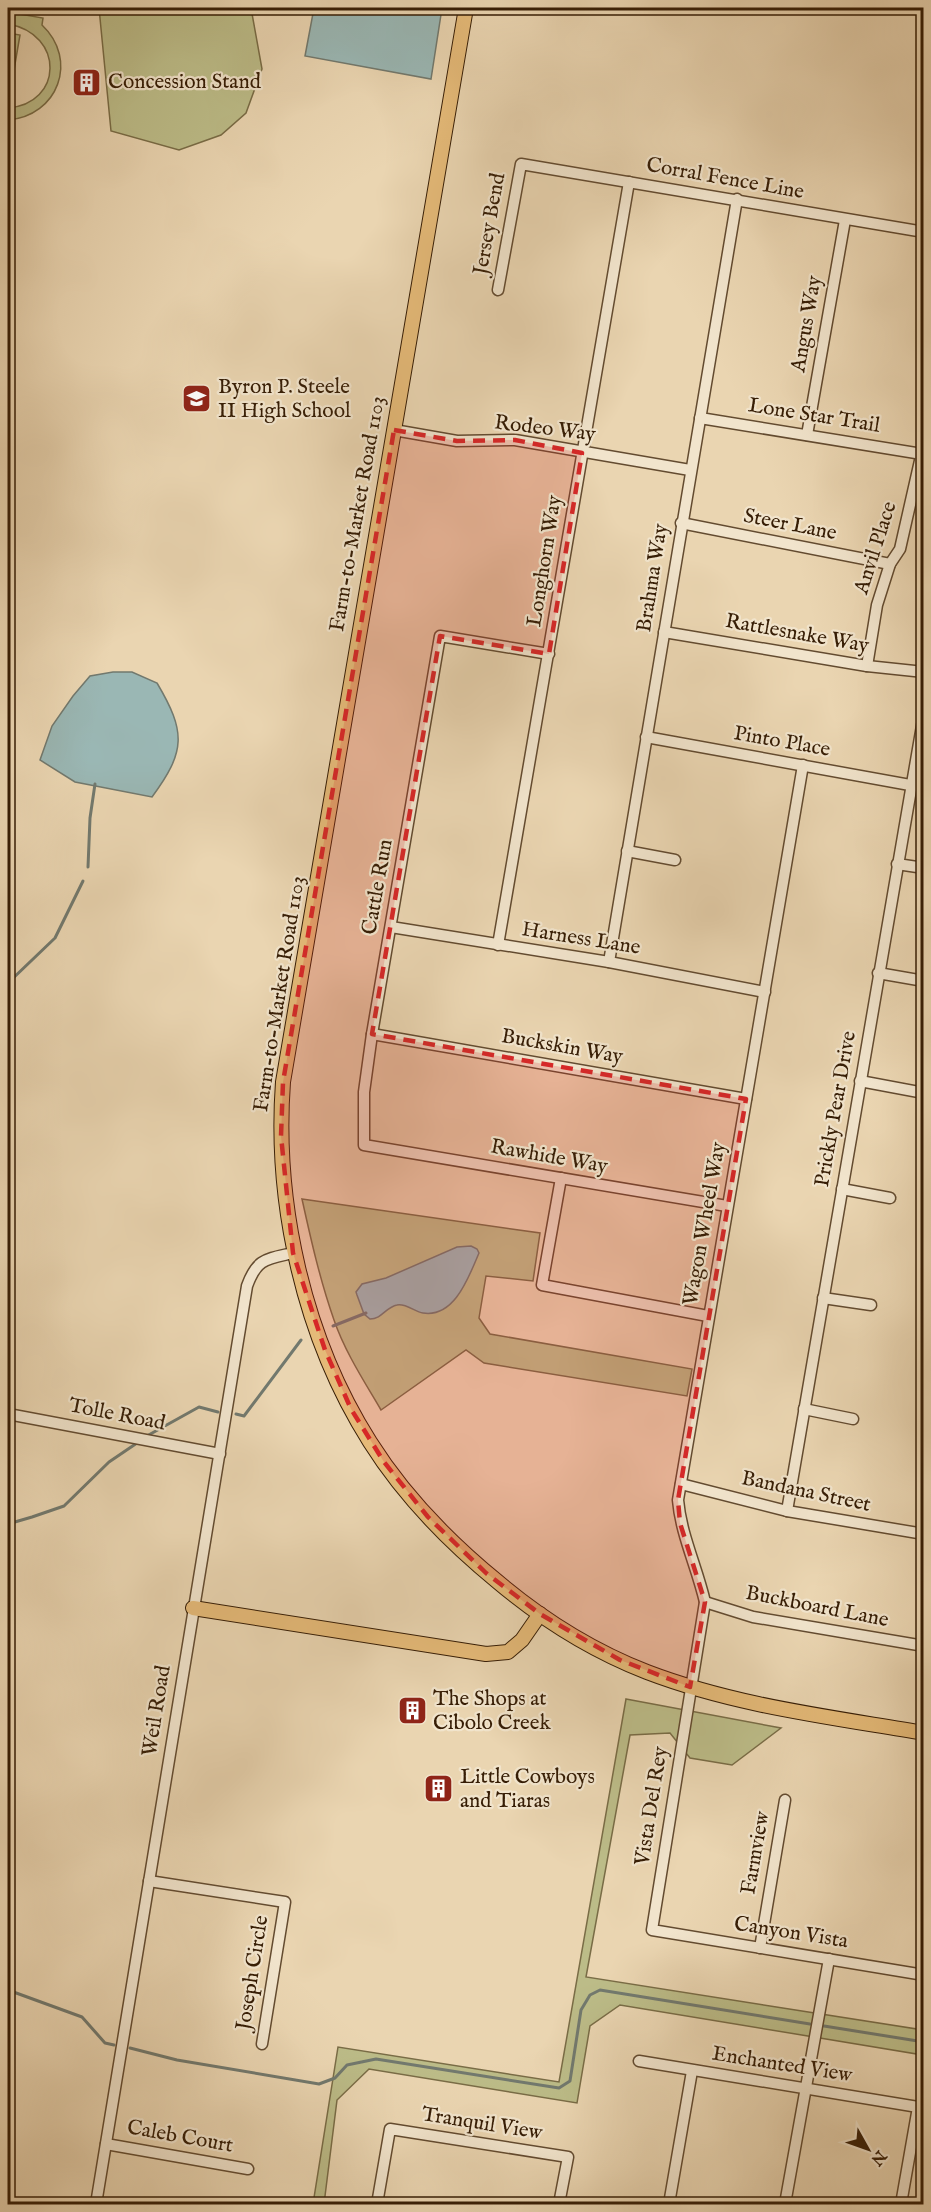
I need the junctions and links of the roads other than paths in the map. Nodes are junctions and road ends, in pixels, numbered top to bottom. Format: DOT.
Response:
graph roads {
  1 [pos="466,8"];
  2 [pos="521,164"];
  3 [pos="628,182"];
  4 [pos="737,199"];
  5 [pos="845,219"];
  6 [pos="924,232"];
  7 [pos="498,290"];
  8 [pos="700,418"];
  9 [pos="394,430"];
  10 [pos="807,435"];
  11 [pos="923,448"];
  12 [pos="582,453"];
  13 [pos="690,470"];
  14 [pos="681,523"];
  15 [pos="891,564"];
  16 [pos="664,632"];
  17 [pos="549,654"];
  18 [pos="867,666"];
  19 [pos="924,672"];
  20 [pos="924,714"];
  21 [pos="646,736"];
  22 [pos="802,765"];
  23 [pos="910,785"];
  24 [pos="627,851"];
  25 [pos="675,860"];
  26 [pos="897,864"];
  27 [pos="924,868"];
  28 [pos="391,927"];
  29 [pos="498,945"];
  30 [pos="609,962"];
  31 [pos="878,973"];
  32 [pos="924,981"];
  33 [pos="765,992"];
  34 [pos="372,1034"];
  35 [pos="860,1082"];
  36 [pos="924,1093"];
  37 [pos="746,1099"];
  38 [pos="364,1145"];
  39 [pos="561,1179"];
  40 [pos="842,1189"];
  41 [pos="890,1198"];
  42 [pos="728,1206"];
  43 [pos="293,1253"];
  44 [pos="823,1298"];
  45 [pos="871,1305"];
  46 [pos="708,1316"];
  47 [pos="804,1409"];
  48 [pos="8,1414"];
  49 [pos="853,1419"];
  50 [pos="220,1454"];
  51 [pos="681,1484"];
  52 [pos="787,1511"];
  53 [pos="924,1534"];
  54 [pos="705,1602"];
  55 [pos="193,1608"];
  56 [pos="540,1614"];
  57 [pos="924,1646"];
  58 [pos="690,1687"];
  59 [pos="924,1733"];
  60 [pos="785,1800"];
  61 [pos="149,1881"];
  62 [pos="652,1930"];
  63 [pos="760,1948"];
  64 [pos="829,1959"];
  65 [pos="924,1975"];
  66 [pos="261,2044"];
  67 [pos="639,2061"];
  68 [pos="692,2071"];
  69 [pos="806,2087"];
  70 [pos="106,2144"];
  71 [pos="248,2169"];
  72 [pos="96,2205"];
  73 [pos="377,2205"];
  74 [pos="559,2205"];
  75 [pos="669,2205"];
  76 [pos="784,2205"];
  77 [pos="901,2205"];
  1 -- 9 [label="main road, Farm-to-Market Road 1103"];
  2 -- 3 [label="street, Corral Fence Line"];
  2 -- 7 [label="street, Jersey Bend"];
  3 -- 4 [label="street, Corral Fence Line"];
  3 -- 12 [label="street, Longhorn Way"];
  4 -- 5 [label="street, Corral Fence Line"];
  4 -- 8 [label="street, Brahma Way"];
  5 -- 6 [label="street, Corral Fence Line"];
  5 -- 10 [label="street, Angus Way"];
  8 -- 10 [label="street, Lone Star Trail"];
  8 -- 13 [label="street, Brahma Way"];
  9 -- 12 [label="street, Rodeo Way"];
  9 -- 43 [label="main road, Farm-to-Market Road 1103"];
  10 -- 11 [label="street, Lone Star Trail"];
  11 -- 15 [label="street, Anvil Place"];
  12 -- 13 [label="street, Rodeo Way"];
  12 -- 17 [label="street, Longhorn Way"];
  13 -- 14 [label="street, Brahma Way"];
  14 -- 15 [label="street, Steer Lane"];
  14 -- 16 [label="street, Brahma Way"];
  15 -- 18 [label="street, Anvil Place"];
  16 -- 18 [label="street, Rattlesnake Way"];
  16 -- 21 [label="street, Brahma Way"];
  17 -- 28 [label="street, Cattle Run"];
  17 -- 29 [label="street, Longhorn Way"];
  18 -- 19 [label="street, Rattlesnake Way"];
  20 -- 23 [label="street, Prickly Pear Drive"];
  21 -- 22 [label="street, Pinto Place"];
  21 -- 24 [label="street, Brahma Way"];
  22 -- 23 [label="street, Pinto Place"];
  22 -- 33 [label="street, Wagon Wheel Way"];
  23 -- 26 [label="street, Prickly Pear Drive"];
  24 -- 25 [label="street"];
  24 -- 30 [label="street, Brahma Way"];
  26 -- 27 [label="street"];
  26 -- 31 [label="street, Prickly Pear Drive"];
  28 -- 29 [label="street, Harness Lane"];
  28 -- 34 [label="street, Cattle Run"];
  29 -- 30 [label="street, Harness Lane"];
  30 -- 33 [label="street, Harness Lane"];
  31 -- 32 [label="street"];
  31 -- 35 [label="street, Prickly Pear Drive"];
  33 -- 37 [label="street, Wagon Wheel Way"];
  34 -- 37 [label="street, Buckskin Way"];
  34 -- 38 [label="street, Cattle Run"];
  35 -- 36 [label="street"];
  35 -- 40 [label="street, Prickly Pear Drive"];
  37 -- 42 [label="street, Wagon Wheel Way"];
  38 -- 39 [label="street, Rawhide Way"];
  39 -- 42 [label="street, Rawhide Way"];
  39 -- 46 [label="street"];
  40 -- 41 [label="street"];
  40 -- 44 [label="street, Prickly Pear Drive"];
  42 -- 46 [label="street, Wagon Wheel Way"];
  43 -- 50 [label="street, Weil Road"];
  43 -- 56 [label="main road, Farm-to-Market Road 1103"];
  44 -- 45 [label="street"];
  44 -- 47 [label="street, Prickly Pear Drive"];
  46 -- 51 [label="street, Wagon Wheel Way"];
  47 -- 49 [label="street"];
  47 -- 52 [label="street, Prickly Pear Drive"];
  48 -- 50 [label="street, Tolle Road"];
  50 -- 55 [label="street, Weil Road"];
  51 -- 52 [label="street, Bandana Street"];
  51 -- 54 [label="street, Wagon Wheel Way"];
  52 -- 53 [label="street, Bandana Street"];
  54 -- 57 [label="street, Buckboard Lane"];
  54 -- 58 [label="street, Wagon Wheel Way"];
  55 -- 56 [label="main road"];
  55 -- 61 [label="street, Weil Road"];
  56 -- 58 [label="main road, Farm-to-Market Road 1103"];
  58 -- 59 [label="main road, Farm-to-Market Road 1103"];
  58 -- 62 [label="street, Vista Del Rey"];
  60 -- 63 [label="street, Farmview"];
  61 -- 66 [label="street, Joseph Circle"];
  61 -- 70 [label="street, Weil Road"];
  62 -- 63 [label="street, Canyon Vista"];
  63 -- 64 [label="street, Canyon Vista"];
  64 -- 65 [label="street, Canyon Vista"];
  64 -- 69 [label="street"];
  67 -- 68 [label="street, Enchanted View"];
  68 -- 69 [label="street, Enchanted View"];
  68 -- 75 [label="street"];
  69 -- 76 [label="street"];
  69 -- 77 [label="street, Enchanted View"];
  70 -- 71 [label="street, Caleb Court"];
  70 -- 72 [label="street, Weil Road"];
  73 -- 74 [label="street, Tranquil View"];
}
